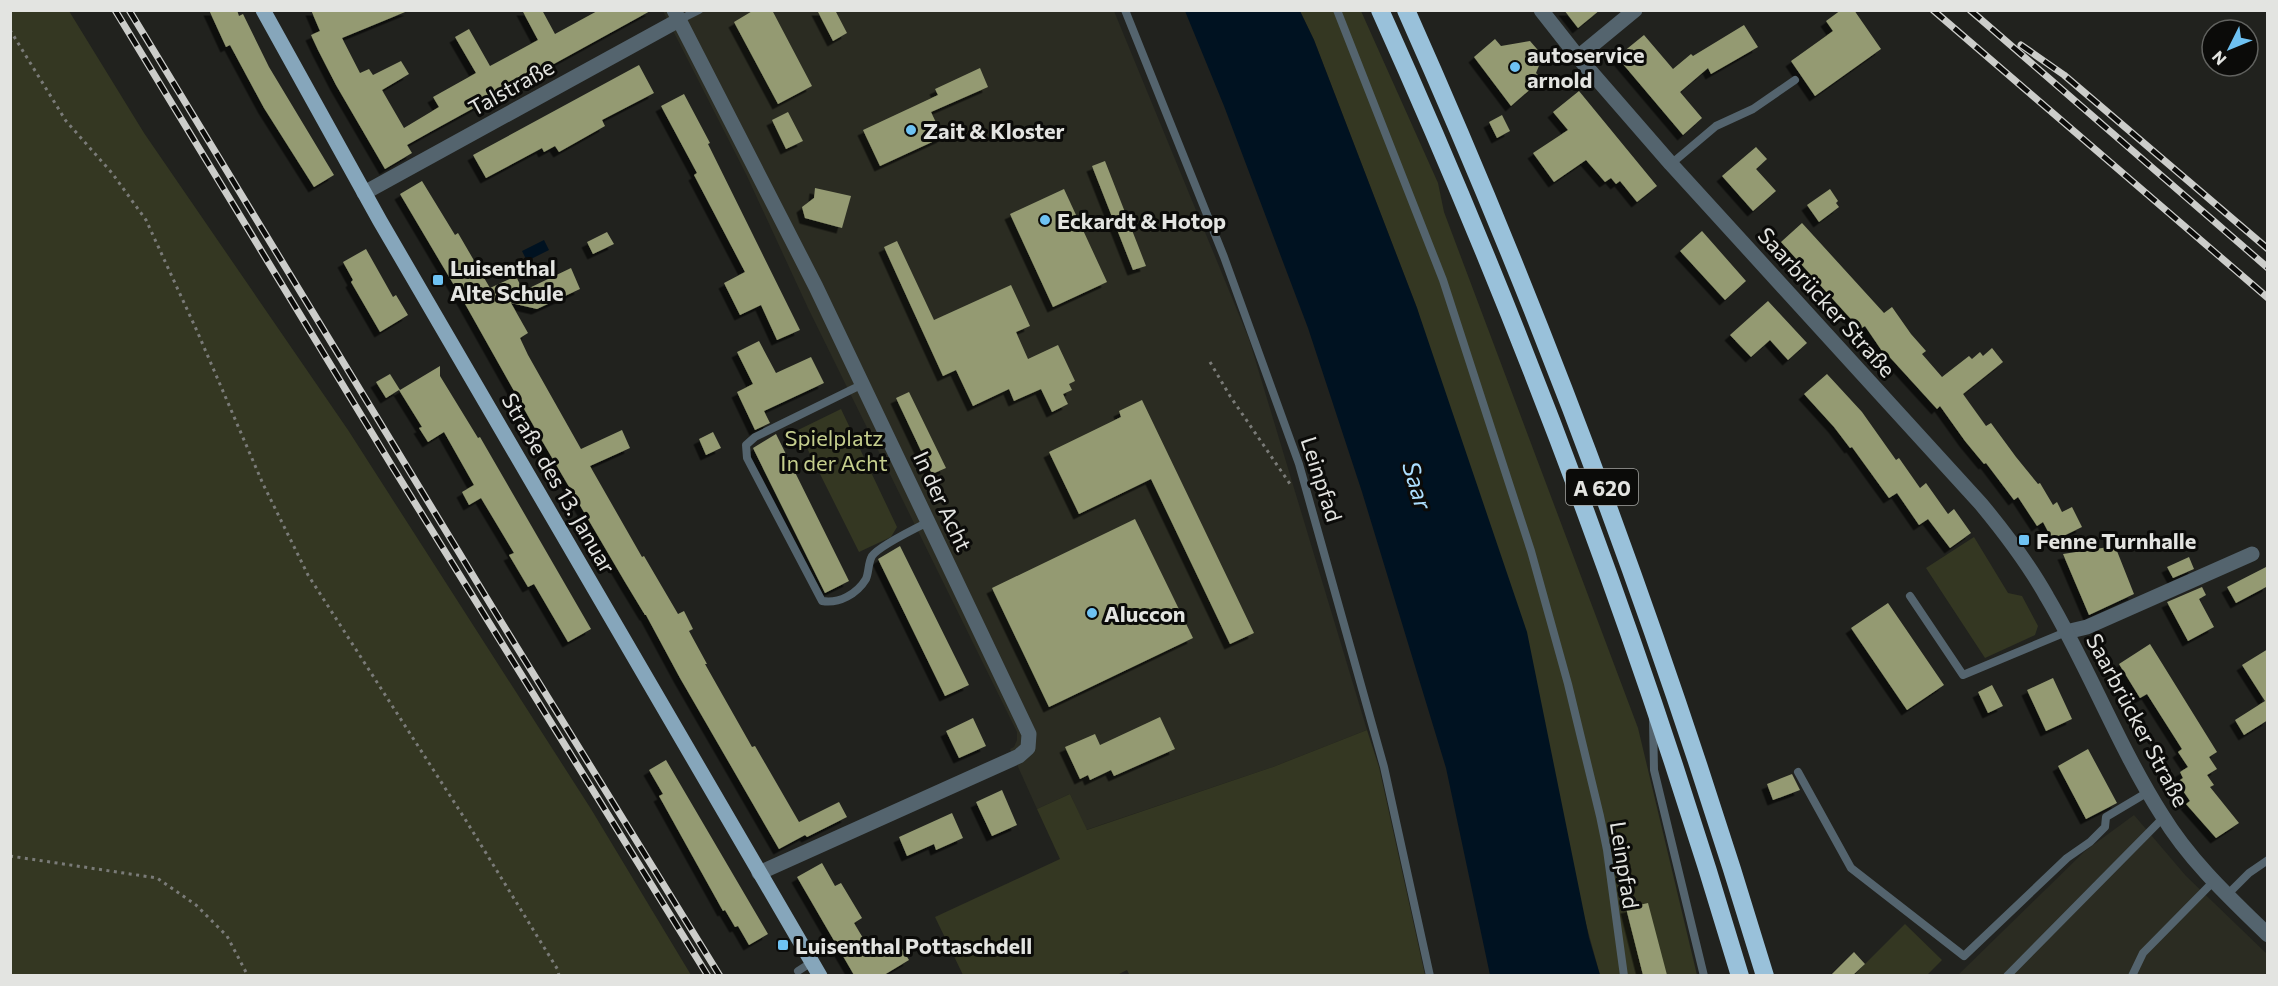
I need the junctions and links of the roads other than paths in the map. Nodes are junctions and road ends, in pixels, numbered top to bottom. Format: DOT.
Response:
graph roads {
  1 [pos="263,10"];
  2 [pos="699,10"];
  3 [pos="1125,10"];
  4 [pos="1337,10"];
  5 [pos="1380,10"];
  6 [pos="1406,10"];
  7 [pos="1541,10"];
  8 [pos="1635,10"];
  9 [pos="676,15"];
  10 [pos="1578,57"];
  11 [pos="1796,80"];
  12 [pos="1671,164"];
  13 [pos="364,193"];
  14 [pos="862,384"];
  15 [pos="928,522"];
  16 [pos="2252,554"];
  17 [pos="1910,596"];
  18 [pos="2066,632"];
  19 [pos="1653,702"];
  20 [pos="1798,772"];
  21 [pos="2148,792"];
  22 [pos="2163,818"];
  23 [pos="2268,860"];
  24 [pos="759,873"];
  25 [pos="2213,882"];
  26 [pos="2227,895"];
  27 [pos="2268,935"];
  28 [pos="812,962"];
  29 [pos="798,971"];
  30 [pos="820,975"];
  31 [pos="1430,975"];
  32 [pos="1624,975"];
  33 [pos="1704,975"];
  34 [pos="1740,975"];
  35 [pos="1765,975"];
  36 [pos="2007,975"];
  37 [pos="2132,975"];
  1 -- 13 [label="main road, Straße des 13. Januar"];
  2 -- 9 [label="lane"];
  3 -- 31 [label="lane, Leinpfad"];
  4 -- 32 [label="lane, Leinpfad"];
  5 -- 19 [label="highway, A 620"];
  6 -- 35 [label="highway, A 620"];
  7 -- 10 [label="street, Saarbrücker Straße"];
  8 -- 10 [label="street"];
  9 -- 13 [label="street, Talstraße"];
  9 -- 14 [label="street, In der Acht"];
  10 -- 12 [label="street, Saarbrücker Straße"];
  11 -- 12 [label="lane"];
  12 -- 18 [label="street, Saarbrücker Straße"];
  13 -- 24 [label="main road, Straße des 13. Januar"];
  14 -- 15 [label="street, In der Acht"];
  14 -- 15 [label="lane"];
  15 -- 24 [label="street, In der Acht"];
  16 -- 18 [label="street, Saarbrücker Straße"];
  17 -- 18 [label="lane"];
  18 -- 21 [label="street, Saarbrücker Straße"];
  19 -- 33 [label="lane"];
  19 -- 34 [label="highway, A 620"];
  20 -- 21 [label="lane"];
  21 -- 22 [label="street, Saarbrücker Straße"];
  22 -- 25 [label="street, Saarbrücker Straße"];
  22 -- 36 [label="lane"];
  23 -- 26 [label="lane"];
  24 -- 28 [label="main road, Straße des 13. Januar"];
  25 -- 26 [label="street, Saarbrücker Straße"];
  25 -- 37 [label="lane"];
  26 -- 27 [label="street, Saarbrücker Straße"];
  28 -- 29 [label="lane"];
  28 -- 30 [label="main road, Straße des 13. Januar"];
}
